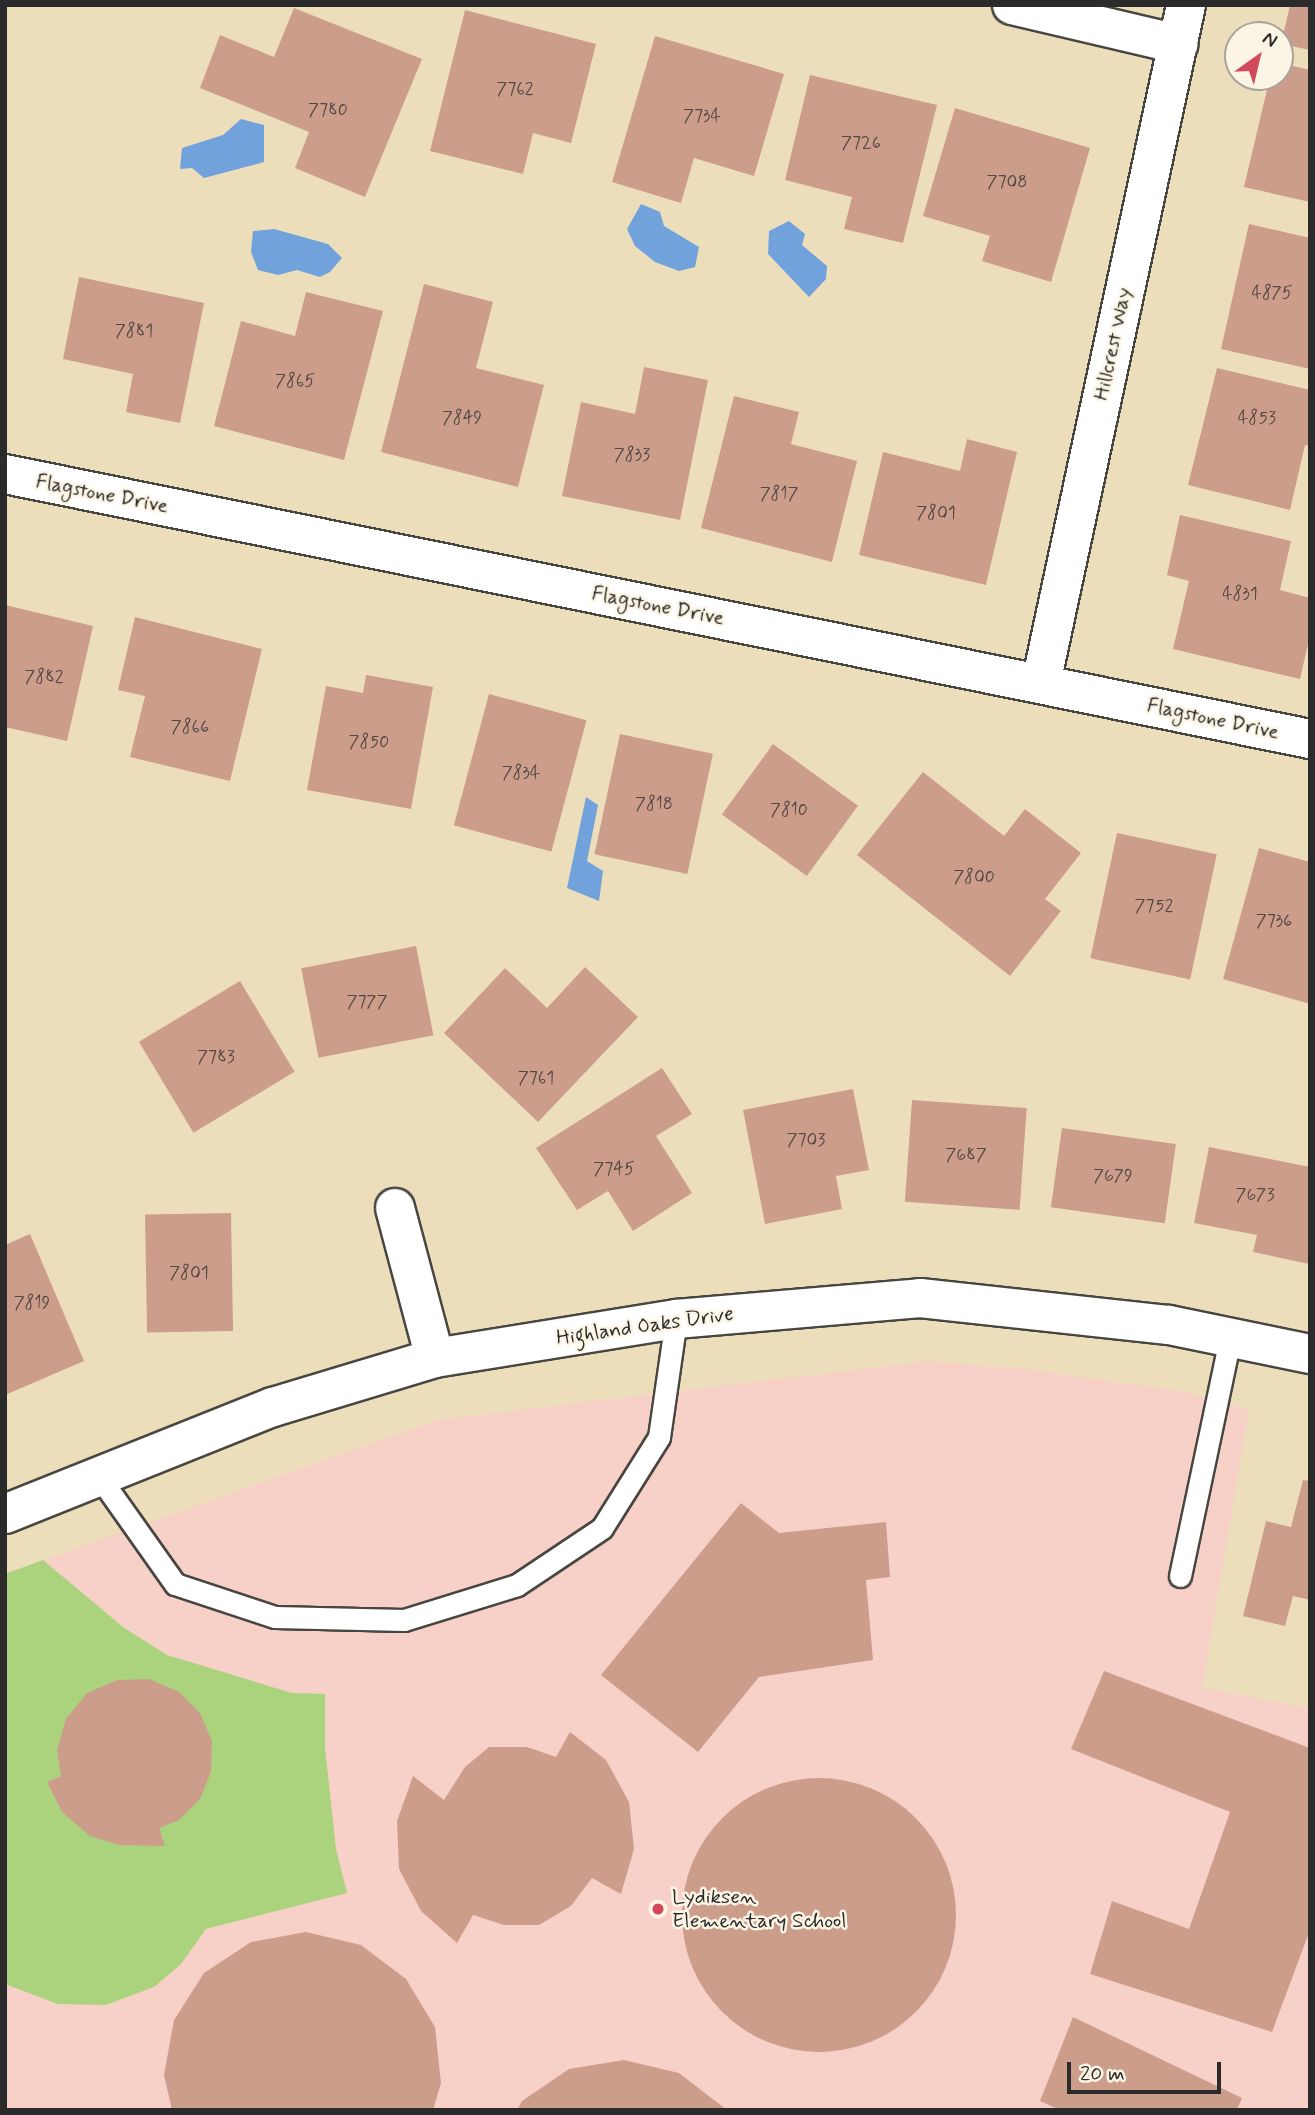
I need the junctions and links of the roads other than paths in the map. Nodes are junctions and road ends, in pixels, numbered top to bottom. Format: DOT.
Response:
graph roads {
  1 [pos="1012,5"];
  2 [pos="1186,5"];
  3 [pos="1178,44"];
  4 [pos="5,474"];
  5 [pos="1041,683"];
  6 [pos="1310,739"];
  7 [pos="395,1208"];
  8 [pos="677,1319"];
  9 [pos="1230,1338"];
  10 [pos="1310,1354"];
  11 [pos="435,1358"];
  12 [pos="100,1478"];
  13 [pos="5,1514"];
  14 [pos="1180,1576"];
  1 -- 3 [label="street"];
  2 -- 3 [label="street, Hillcrest Way"];
  3 -- 5 [label="street, Hillcrest Way"];
  4 -- 5 [label="street, Flagstone Drive"];
  5 -- 6 [label="street, Flagstone Drive"];
  7 -- 11 [label="street"];
  8 -- 9 [label="street, Highland Oaks Drive"];
  8 -- 11 [label="street, Highland Oaks Drive"];
  8 -- 12 [label="lane"];
  9 -- 10 [label="street, Highland Oaks Drive"];
  9 -- 14 [label="lane"];
  11 -- 12 [label="street, Highland Oaks Drive"];
  12 -- 13 [label="street, Highland Oaks Drive"];
}
